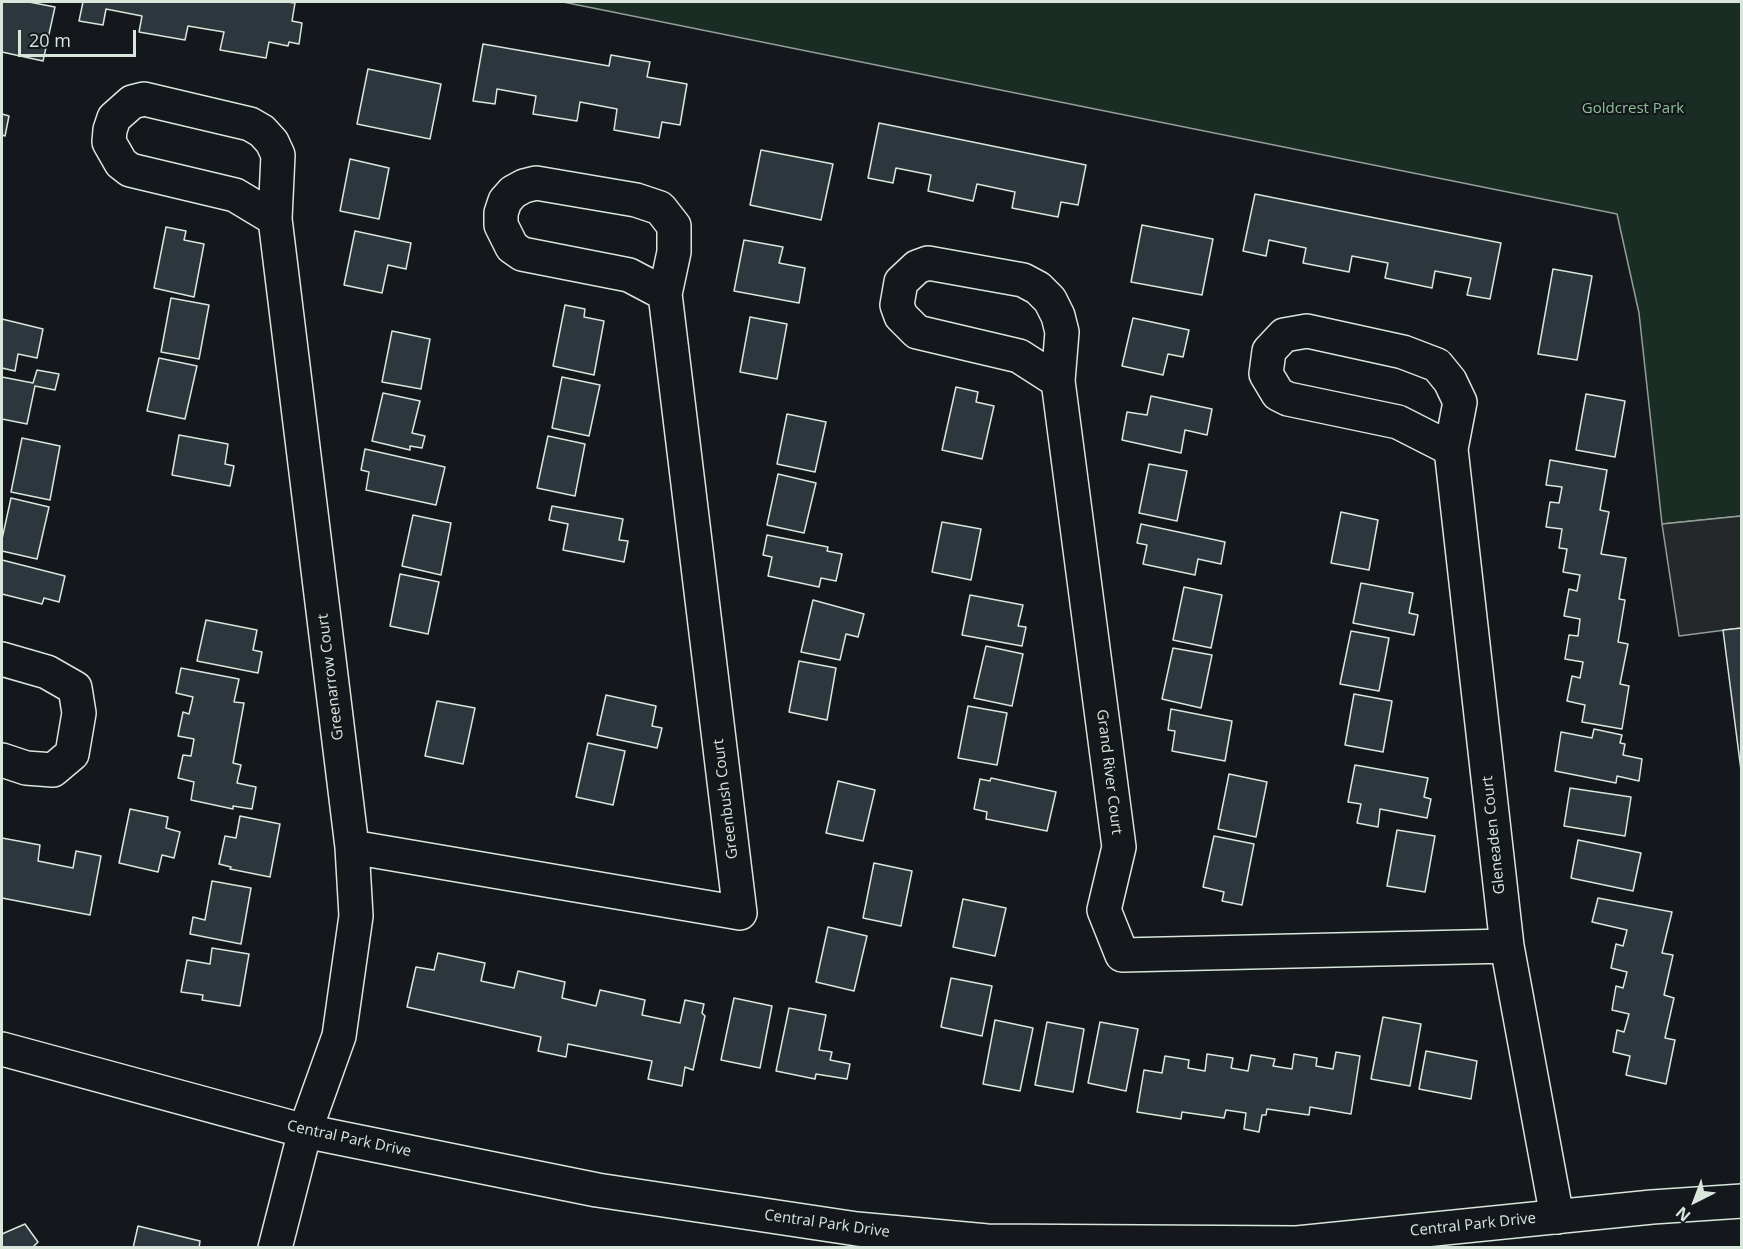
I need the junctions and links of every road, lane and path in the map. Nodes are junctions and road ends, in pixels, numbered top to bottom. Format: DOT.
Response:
graph roads {
  1 [pos="275,219"];
  2 [pos="665,294"];
  3 [pos="1058,381"];
  4 [pos="1451,449"];
  5 [pos="2,659"];
  6 [pos="2,760"];
  7 [pos="352,847"];
  8 [pos="1507,946"];
  9 [pos="2,1049"];
  10 [pos="2,1056"];
  11 [pos="35,1060"];
  12 [pos="305,1131"];
  13 [pos="1742,1201"];
  14 [pos="1557,1217"];
  15 [pos="986,1244"];
  16 [pos="275,1248"];
  1 -- 1 [label="street, Greenarrow Court"];
  1 -- 7 [label="street, Greenarrow Court"];
  2 -- 2 [label="street, Greenbush Court"];
  2 -- 7 [label="street, Greenbush Court"];
  3 -- 3 [label="street, Grand River Court"];
  3 -- 8 [label="street, Grand River Court"];
  4 -- 4 [label="street, Gleneaden Court"];
  4 -- 8 [label="street, Gleneaden Court"];
  5 -- 6 [label="street"];
  7 -- 12 [label="street, Greenarrow Court"];
  8 -- 14 [label="street, Gleneaden Court"];
  9 -- 11 [label="street, Central Park Drive"];
  10 -- 11 [label="street, Central Park Drive"];
  11 -- 12 [label="street, Central Park Drive"];
  12 -- 15 [label="street, Central Park Drive"];
  12 -- 16 [label="street, Greenarrow Court"];
  13 -- 14 [label="street, Central Park Drive"];
  14 -- 15 [label="street, Central Park Drive"];
}
